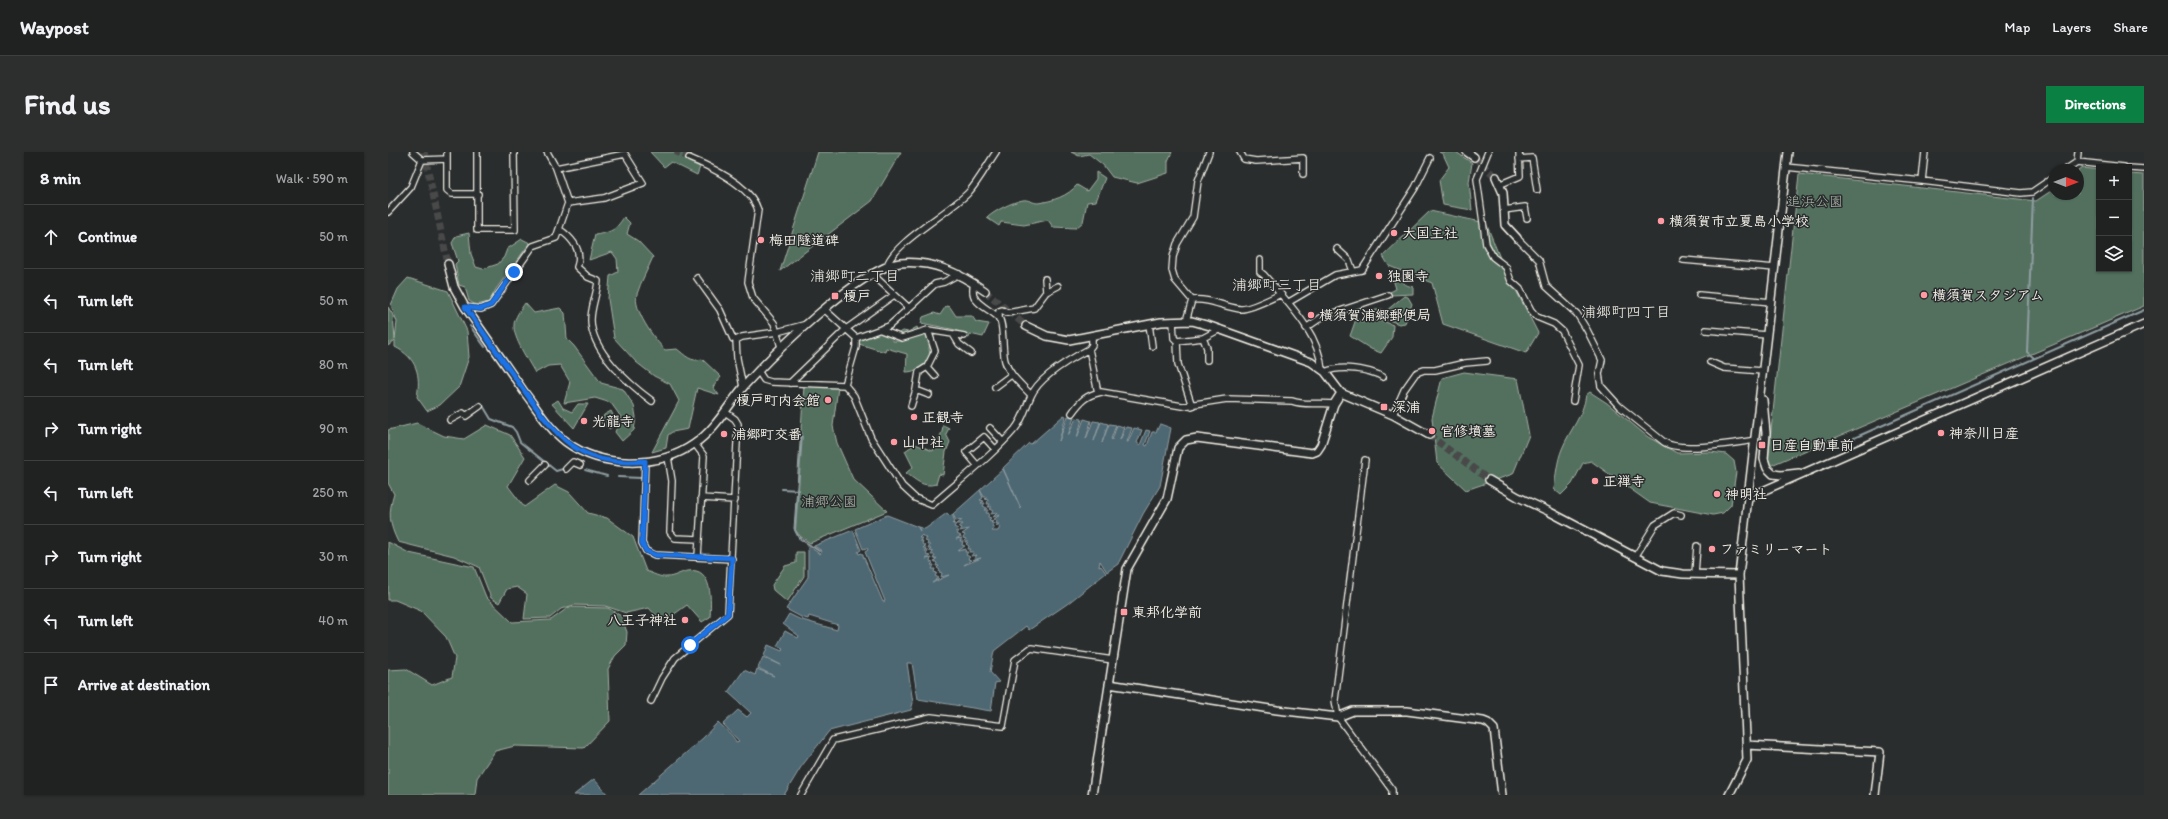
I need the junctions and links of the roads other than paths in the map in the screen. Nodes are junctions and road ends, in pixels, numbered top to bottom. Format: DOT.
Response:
graph roads {
  1 [pos="413,152"];
  2 [pos="447,152"];
  3 [pos="477,152"];
  4 [pos="514,152"];
  5 [pos="547,152"];
  6 [pos="996,152"];
  7 [pos="1209,152"];
  8 [pos="1240,152"];
  9 [pos="1467,152"];
  10 [pos="1488,152"];
  11 [pos="1519,152"];
  12 [pos="1788,152"];
  13 [pos="1925,152"];
  14 [pos="2078,152"];
  15 [pos="1474,157"];
  16 [pos="689,158"];
  17 [pos="1430,158"];
  18 [pos="447,159"];
  19 [pos="1519,159"];
  20 [pos="422,160"];
  21 [pos="2077,162"];
  22 [pos="2074,164"];
  23 [pos="2096,164"];
  24 [pos="1786,167"];
  25 [pos="556,168"];
  26 [pos="2132,168"];
  27 [pos="2144,169"];
  28 [pos="1303,174"];
  29 [pos="1496,177"];
  30 [pos="1922,181"];
  31 [pos="2048,181"];
  32 [pos="1500,184"];
  33 [pos="1537,190"];
  34 [pos="478,194"];
  35 [pos="568,203"];
  36 [pos="1504,210"];
  37 [pos="388,212"];
  38 [pos="1527,218"];
  39 [pos="559,229"];
  40 [pos="1517,238"];
  41 [pos="1338,249"];
  42 [pos="1260,260"];
  43 [pos="1683,260"];
  44 [pos="448,264"];
  45 [pos="887,266"];
  46 [pos="1775,268"];
  47 [pos="1353,271"];
  48 [pos="871,273"];
  49 [pos="959,274"];
  50 [pos="697,278"];
  51 [pos="1045,279"];
  52 [pos="974,284"];
  53 [pos="1058,286"];
  54 [pos="985,291"];
  55 [pos="1046,292"];
  56 [pos="1281,294"];
  57 [pos="894,295"];
  58 [pos="1388,295"];
  59 [pos="1699,295"];
  60 [pos="1192,300"];
  61 [pos="1289,302"];
  62 [pos="1771,302"];
  63 [pos="465,307"];
  64 [pos="909,308"];
  65 [pos="824,310"];
  66 [pos="999,319"];
  67 [pos="1173,321"];
  68 [pos="1186,321"];
  69 [pos="809,323"];
  70 [pos="1149,324"];
  71 [pos="2144,324"];
  72 [pos="1026,326"];
  73 [pos="1306,328"];
  74 [pos="846,329"];
  75 [pos="1220,329"];
  76 [pos="881,330"];
  77 [pos="928,330"];
  78 [pos="1706,330"];
  79 [pos="777,332"];
  80 [pos="953,334"];
  81 [pos="1767,335"];
  82 [pos="964,336"];
  83 [pos="1092,337"];
  84 [pos="856,338"];
  85 [pos="1203,338"];
  86 [pos="736,340"];
  87 [pos="1177,341"];
  88 [pos="1152,346"];
  89 [pos="781,347"];
  90 [pos="1089,349"];
  91 [pos="971,353"];
  92 [pos="1207,360"];
  93 [pos="1487,361"];
  94 [pos="1710,362"];
  95 [pos="927,366"];
  96 [pos="758,371"];
  97 [pos="1323,371"];
  98 [pos="1763,372"];
  99 [pos="1011,375"];
  100 [pos="935,376"];
  101 [pos="1383,377"];
  102 [pos="790,383"];
  103 [pos="1762,384"];
  104 [pos="845,385"];
  105 [pos="743,387"];
  106 [pos="995,387"];
  107 [pos="916,390"];
  108 [pos="1098,393"];
  109 [pos="1341,393"];
  110 [pos="929,395"];
  111 [pos="1031,395"];
  112 [pos="1573,400"];
  113 [pos="652,401"];
  114 [pos="1334,404"];
  115 [pos="480,406"];
  116 [pos="910,406"];
  117 [pos="1192,406"];
  118 [pos="725,412"];
  119 [pos="1072,413"];
  120 [pos="1393,415"];
  121 [pos="450,420"];
  122 [pos="990,428"];
  123 [pos="1429,435"];
  124 [pos="1755,440"];
  125 [pos="1003,442"];
  126 [pos="695,444"];
  127 [pos="995,449"];
  128 [pos="668,456"];
  129 [pos="1365,460"];
  130 [pos="645,461"];
  131 [pos="546,465"];
  132 [pos="580,465"];
  133 [pos="977,465"];
  134 [pos="566,469"];
  135 [pos="1805,473"];
  136 [pos="530,480"];
  137 [pos="1489,480"];
  138 [pos="1749,497"];
  139 [pos="701,498"];
  140 [pos="735,500"];
  141 [pos="1681,515"];
  142 [pos="699,539"];
  143 [pos="1697,546"];
  144 [pos="698,557"];
  145 [pos="1635,557"];
  146 [pos="732,558"];
  147 [pos="1695,574"];
  148 [pos="1739,575"];
  149 [pos="1113,660"];
  150 [pos="1109,684"];
  151 [pos="651,702"];
  152 [pos="1338,717"];
  153 [pos="1746,745"];
  154 [pos="801,795"];
  155 [pos="1092,795"];
  156 [pos="1392,795"];
  157 [pos="1502,795"];
  158 [pos="1729,795"];
  159 [pos="1875,795"];
  1 -- 20 [label="street"];
  2 -- 18 [label="street"];
  3 -- 34 [label="street"];
  4 -- 34 [label="street"];
  5 -- 25 [label="street"];
  6 -- 45 [label="street"];
  7 -- 60 [label="street"];
  8 -- 28 [label="street"];
  9 -- 15 [label="street"];
  10 -- 112 [label="street"];
  11 -- 19 [label="street"];
  12 -- 24 [label="street"];
  13 -- 30 [label="street"];
  14 -- 21 [label="street"];
  16 -- 79 [label="street"];
  17 -- 47 [label="street"];
  18 -- 20 [label="street"];
  18 -- 34 [label="street"];
  19 -- 32 [label="street"];
  19 -- 33 [label="street"];
  20 -- 37 [label="street"];
  21 -- 22 [label="street"];
  21 -- 23 [label="street"];
  24 -- 30 [label="street"];
  24 -- 46 [label="street"];
  25 -- 35 [label="street"];
  25 -- 35 [label="street"];
  26 -- 27 [label="street"];
  29 -- 32 [label="street"];
  30 -- 31 [label="street"];
  32 -- 36 [label="street"];
  35 -- 39 [label="street"];
  36 -- 38 [label="street"];
  36 -- 40 [label="street"];
  39 -- 63 [label="street"];
  39 -- 113 [label="street"];
  40 -- 124 [label="street"];
  41 -- 47 [label="street"];
  42 -- 56 [label="street"];
  43 -- 46 [label="street"];
  44 -- 63 [label="street"];
  45 -- 48 [label="street"];
  45 -- 49 [label="street"];
  46 -- 62 [label="street"];
  47 -- 61 [label="street"];
  48 -- 57 [label="street"];
  48 -- 65 [label="street"];
  49 -- 52 [label="street"];
  49 -- 64 [label="street"];
  50 -- 86 [label="street"];
  51 -- 55 [label="street"];
  52 -- 54 [label="street"];
  52 -- 66 [label="street"];
  53 -- 55 [label="street"];
  55 -- 66 [label="street"];
  56 -- 60 [label="street"];
  56 -- 61 [label="street"];
  57 -- 64 [label="street"];
  57 -- 74 [label="street"];
  58 -- 73 [label="street"];
  59 -- 62 [label="street"];
  60 -- 68 [label="street"];
  61 -- 73 [label="street"];
  62 -- 81 [label="street"];
  63 -- 130 [label="street"];
  64 -- 76 [label="street"];
  65 -- 69 [label="street"];
  65 -- 74 [label="street"];
  66 -- 99 [label="street"];
  67 -- 68 [label="street"];
  67 -- 70 [label="street"];
  67 -- 87 [label="street"];
  68 -- 75 [label="street"];
  69 -- 79 [label="street"];
  69 -- 89 [label="street"];
  70 -- 83 [label="street"];
  70 -- 88 [label="street"];
  71 -- 135 [label="street"];
  72 -- 83 [label="street"];
  73 -- 97 [label="street"];
  74 -- 84 [label="street"];
  74 -- 102 [label="street"];
  75 -- 85 [label="street"];
  75 -- 97 [label="street"];
  76 -- 77 [label="street"];
  76 -- 84 [label="street"];
  77 -- 80 [label="street"];
  77 -- 95 [label="street"];
  78 -- 81 [label="street"];
  79 -- 86 [label="street"];
  79 -- 89 [label="street"];
  80 -- 82 [label="street"];
  80 -- 91 [label="street"];
  81 -- 98 [label="street"];
  83 -- 90 [label="street"];
  84 -- 104 [label="street"];
  85 -- 87 [label="street"];
  85 -- 92 [label="street"];
  86 -- 105 [label="street"];
  87 -- 117 [label="street"];
  89 -- 96 [label="street"];
  90 -- 108 [label="street"];
  90 -- 111 [label="street"];
  93 -- 120 [label="street"];
  94 -- 98 [label="street"];
  95 -- 100 [label="street"];
  95 -- 107 [label="street"];
  96 -- 102 [label="street"];
  96 -- 105 [label="street"];
  97 -- 101 [label="street"];
  97 -- 109 [label="street"];
  98 -- 103 [label="street"];
  99 -- 106 [label="street"];
  99 -- 111 [label="street"];
  102 -- 104 [label="street"];
  103 -- 124 [label="street"];
  103 -- 135 [label="street"];
  104 -- 133 [label="street"];
  105 -- 118 [label="street"];
  107 -- 110 [label="street"];
  107 -- 116 [label="street"];
  108 -- 117 [label="street"];
  108 -- 119 [label="street"];
  109 -- 114 [label="street"];
  109 -- 120 [label="street"];
  111 -- 125 [label="street"];
  114 -- 117 [label="street"];
  114 -- 149 [label="street"];
  115 -- 121 [label="street"];
  118 -- 126 [label="street"];
  118 -- 140 [label="street"];
  120 -- 123 [label="street"];
  122 -- 125 [label="street"];
  124 -- 138 [label="street"];
  125 -- 127 [label="street"];
  126 -- 128 [label="street"];
  126 -- 139 [label="street"];
  127 -- 133 [label="street"];
  127 -- 133 [label="street"];
  128 -- 130 [label="street"];
  128 -- 142 [label="street"];
  129 -- 152 [label="street"];
  130 -- 144 [label="street"];
  131 -- 136 [label="street"];
  132 -- 134 [label="street"];
  135 -- 138 [label="street"];
  137 -- 145 [label="street"];
  138 -- 148 [label="street"];
  139 -- 140 [label="street"];
  139 -- 142 [label="street"];
  140 -- 146 [label="street"];
  141 -- 145 [label="street"];
  142 -- 144 [label="street"];
  143 -- 147 [label="street"];
  144 -- 146 [label="street"];
  145 -- 147 [label="street"];
  146 -- 151 [label="street"];
  147 -- 148 [label="street"];
  148 -- 153 [label="street"];
  149 -- 150 [label="street"];
  149 -- 154 [label="street"];
  150 -- 152 [label="street"];
  150 -- 155 [label="street"];
  152 -- 156 [label="street"];
  152 -- 157 [label="street"];
  153 -- 158 [label="street"];
  153 -- 159 [label="street"];
}
